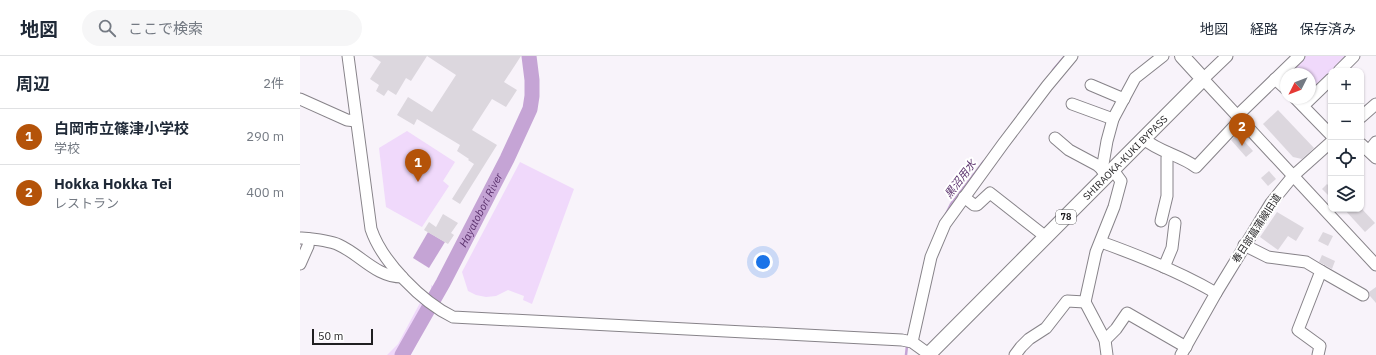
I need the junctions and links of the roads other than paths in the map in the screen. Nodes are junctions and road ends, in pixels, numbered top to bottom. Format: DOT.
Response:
graph roads {
  1 [pos="348,56"];
  2 [pos="1072,56"];
  3 [pos="1163,56"];
  4 [pos="1182,56"];
  5 [pos="1227,56"];
  6 [pos="1299,56"];
  7 [pos="1354,56"];
  8 [pos="1342,68"];
  9 [pos="1203,79"];
  10 [pos="1275,79"];
  11 [pos="1328,81"];
  12 [pos="1280,84"];
  13 [pos="1091,85"];
  14 [pos="1316,90"];
  15 [pos="300,99"];
  16 [pos="1124,99"];
  17 [pos="1072,104"];
  18 [pos="1301,104"];
  19 [pos="1376,104"];
  20 [pos="1364,114"];
  21 [pos="1239,118"];
  22 [pos="1113,119"];
  23 [pos="356,121"];
  24 [pos="1328,132"];
  25 [pos="1054,138"];
  26 [pos="1144,139"];
  27 [pos="1376,142"];
  28 [pos="1328,145"];
  29 [pos="1369,151"];
  30 [pos="1168,153"];
  31 [pos="1107,172"];
  32 [pos="1294,176"];
  33 [pos="964,197"];
  34 [pos="1160,222"];
  35 [pos="1175,223"];
  36 [pos="1046,237"];
  37 [pos="304,239"];
  38 [pos="1101,242"];
  39 [pos="1244,245"];
  40 [pos="300,264"];
  41 [pos="1376,265"];
  42 [pos="1164,267"];
  43 [pos="1321,271"];
  44 [pos="402,277"];
  45 [pos="1216,293"];
  46 [pos="1363,295"];
  47 [pos="1085,302"];
  48 [pos="1105,340"];
  49 [pos="912,342"];
  50 [pos="1183,351"];
  51 [pos="929,355"];
  52 [pos="1016,355"];
  53 [pos="1107,355"];
  54 [pos="1318,355"];
  1 -- 23 [label="street"];
  2 -- 33 [label="street"];
  3 -- 16 [label="street"];
  4 -- 9 [label="main road"];
  5 -- 9 [label="street"];
  6 -- 10 [label="street"];
  7 -- 8 [label="street"];
  9 -- 21 [label="street"];
  9 -- 26 [label="main road, SHIRAOKA-KUKI BYPASS / 78"];
  10 -- 12 [label="street"];
  10 -- 21 [label="street"];
  11 -- 14 [label="street"];
  13 -- 16 [label="street"];
  15 -- 23 [label="street"];
  16 -- 22 [label="street"];
  17 -- 22 [label="street"];
  18 -- 24 [label="street"];
  19 -- 20 [label="street"];
  21 -- 30 [label="street"];
  21 -- 32 [label="street"];
  22 -- 31 [label="street"];
  23 -- 44 [label="street"];
  25 -- 31 [label="street"];
  26 -- 30 [label="street"];
  26 -- 31 [label="main road, SHIRAOKA-KUKI BYPASS / 78"];
  27 -- 29 [label="street"];
  28 -- 32 [label="street, 春日部菖蒲線旧道"];
  30 -- 34 [label="street"];
  31 -- 36 [label="main road, SHIRAOKA-KUKI BYPASS / 78"];
  31 -- 38 [label="street"];
  32 -- 39 [label="street, 春日部菖蒲線旧道"];
  32 -- 41 [label="street"];
  33 -- 36 [label="street"];
  33 -- 49 [label="street"];
  35 -- 42 [label="street"];
  36 -- 51 [label="main road, SHIRAOKA-KUKI BYPASS / 78"];
  37 -- 40 [label="street"];
  37 -- 44 [label="street"];
  38 -- 42 [label="street"];
  38 -- 47 [label="street"];
  39 -- 43 [label="street"];
  39 -- 45 [label="street, 春日部菖蒲線旧道"];
  42 -- 45 [label="street"];
  43 -- 46 [label="street"];
  43 -- 54 [label="street"];
  44 -- 49 [label="street"];
  45 -- 50 [label="street, 春日部菖蒲線旧道"];
  47 -- 48 [label="street"];
  47 -- 52 [label="street"];
  48 -- 50 [label="street"];
  48 -- 53 [label="street"];
  49 -- 51 [label="street"];
}
